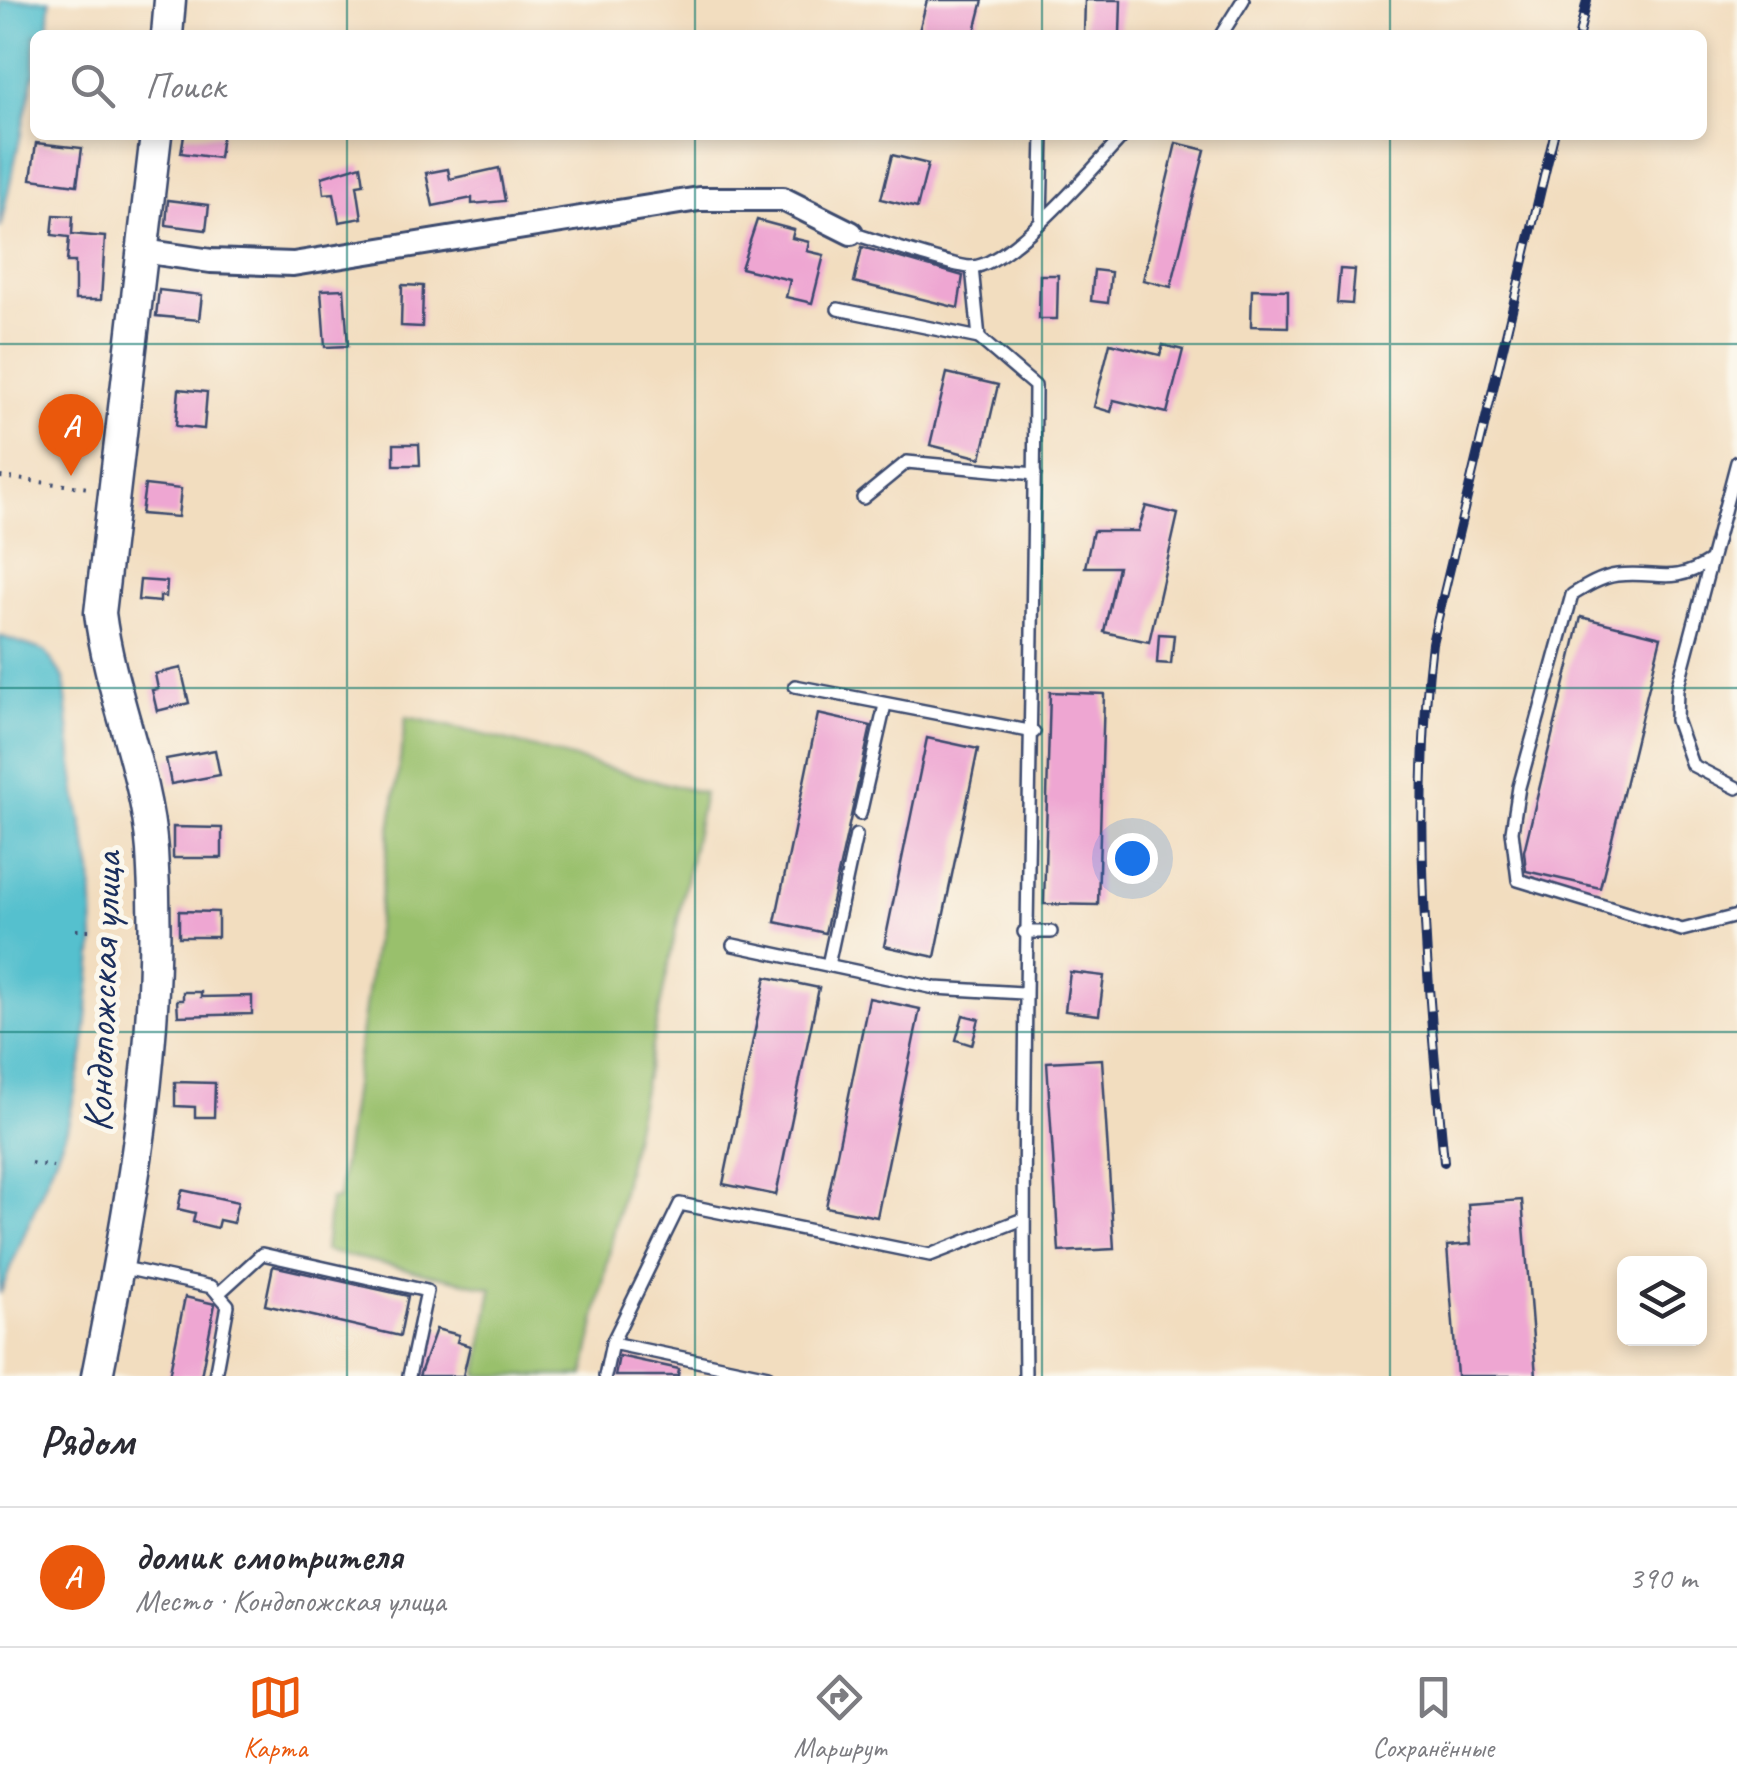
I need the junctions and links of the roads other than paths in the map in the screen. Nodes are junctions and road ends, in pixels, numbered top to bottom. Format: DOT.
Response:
graph roads {
  1 [pos="170,0"];
  2 [pos="1243,0"];
  3 [pos="167,30"];
  4 [pos="1223,30"];
  5 [pos="155,140"];
  6 [pos="1043,140"];
  7 [pos="1119,140"];
  8 [pos="1041,220"];
  9 [pos="851,233"];
  10 [pos="143,251"];
  11 [pos="972,268"];
  12 [pos="838,309"];
  13 [pos="979,338"];
  14 [pos="1737,462"];
  15 [pos="1035,474"];
  16 [pos="863,498"];
  17 [pos="1710,560"];
  18 [pos="795,686"];
  19 [pos="886,705"];
  20 [pos="1034,732"];
  21 [pos="1737,788"];
  22 [pos="860,814"];
  23 [pos="856,835"];
  24 [pos="1737,916"];
  25 [pos="1024,932"];
  26 [pos="1051,932"];
  27 [pos="733,945"];
  28 [pos="828,965"];
  29 [pos="1023,993"];
  30 [pos="1023,1218"];
  31 [pos="119,1267"];
  32 [pos="218,1294"];
  33 [pos="612,1343"];
  34 [pos="697,1361"];
  35 [pos="97,1376"];
  36 [pos="214,1376"];
  37 [pos="409,1376"];
  38 [pos="605,1376"];
  39 [pos="694,1376"];
  40 [pos="768,1376"];
  41 [pos="1025,1376"];
  1 -- 3 [label="street"];
  2 -- 4 [label="lane"];
  5 -- 10 [label="street, Кондопожская улица"];
  6 -- 8 [label="lane"];
  7 -- 8 [label="lane"];
  8 -- 11 [label="lane"];
  9 -- 10 [label="street"];
  9 -- 11 [label="lane"];
  10 -- 31 [label="street, Кондопожская улица"];
  11 -- 13 [label="lane"];
  12 -- 13 [label="lane"];
  13 -- 15 [label="lane"];
  14 -- 17 [label="lane"];
  15 -- 16 [label="lane"];
  15 -- 20 [label="lane"];
  17 -- 21 [label="lane"];
  17 -- 24 [label="lane"];
  18 -- 19 [label="lane"];
  19 -- 20 [label="lane"];
  19 -- 22 [label="lane"];
  20 -- 25 [label="lane"];
  23 -- 28 [label="lane"];
  25 -- 26 [label="lane"];
  25 -- 29 [label="lane"];
  27 -- 28 [label="lane"];
  28 -- 29 [label="lane"];
  29 -- 30 [label="lane"];
  30 -- 33 [label="lane"];
  30 -- 41 [label="lane"];
  31 -- 32 [label="lane"];
  31 -- 35 [label="street, Кондопожская улица"];
  32 -- 36 [label="lane"];
  32 -- 37 [label="lane"];
  33 -- 34 [label="lane"];
  33 -- 38 [label="lane"];
  34 -- 39 [label="lane"];
  34 -- 40 [label="lane"];
}
